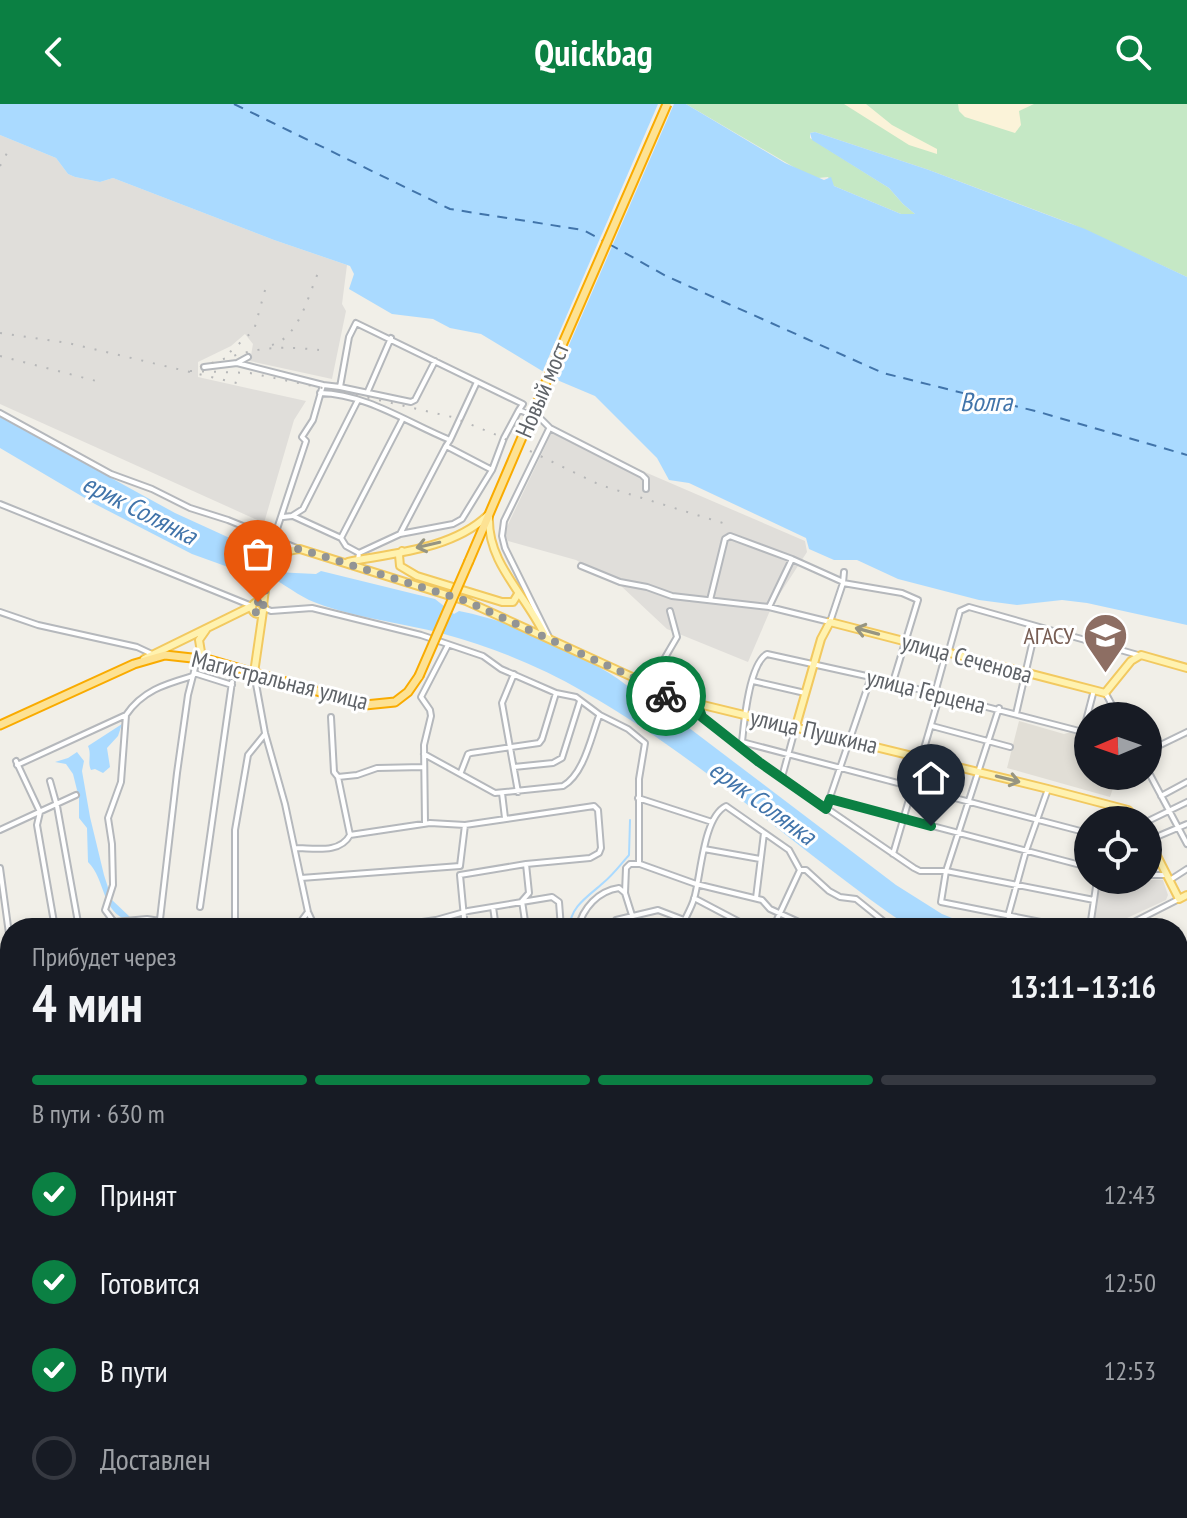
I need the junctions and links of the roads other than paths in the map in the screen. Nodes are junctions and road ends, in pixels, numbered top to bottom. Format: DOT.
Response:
graph roads {
  1 [pos="667,104"];
  2 [pos="391,338"];
  3 [pos="248,357"];
  4 [pos="435,361"];
  5 [pos="237,363"];
  6 [pos="204,367"];
  7 [pos="477,382"];
  8 [pos="323,385"];
  9 [pos="340,387"];
  10 [pos="368,391"];
  11 [pos="320,393"];
  12 [pos="358,400"];
  13 [pos="519,410"];
  14 [pos="0,413"];
  15 [pos="403,419"];
  16 [pos="550,428"];
  17 [pos="448,443"];
  18 [pos="492,470"];
  19 [pos="646,489"];
  20 [pos="0,504"];
  21 [pos="490,513"];
  22 [pos="292,516"];
  23 [pos="283,517"];
  24 [pos="400,534"];
  25 [pos="274,538"];
  26 [pos="341,538"];
  27 [pos="300,549"];
  28 [pos="402,551"];
  29 [pos="281,555"];
  30 [pos="359,556"];
  31 [pos="792,559"];
  32 [pos="344,563"];
  33 [pos="581,566"];
  34 [pos="844,572"];
  35 [pos="842,582"];
  36 [pos="266,584"];
  37 [pos="518,594"];
  38 [pos="710,600"];
  39 [pos="253,604"];
  40 [pos="769,607"];
  41 [pos="263,608"];
  42 [pos="670,611"];
  43 [pos="0,612"];
  44 [pos="830,622"];
  45 [pos="212,626"];
  46 [pos="1036,627"];
  47 [pos="546,636"];
  48 [pos="905,642"];
  49 [pos="448,645"];
  50 [pos="947,653"];
  51 [pos="153,654"];
  52 [pos="1141,655"];
  53 [pos="199,658"];
  54 [pos="134,664"];
  55 [pos="814,664"];
  56 [pos="1187,668"];
  57 [pos="514,672"];
  58 [pos="254,673"];
  59 [pos="194,674"];
  60 [pos="1025,674"];
  61 [pos="419,676"];
  62 [pos="871,677"];
  63 [pos="753,681"];
  64 [pos="893,682"];
  65 [pos="649,685"];
  66 [pos="1094,690"];
  67 [pos="556,693"];
  68 [pos="805,693"];
  69 [pos="937,693"];
  70 [pos="1105,693"];
  71 [pos="580,701"];
  72 [pos="1110,702"];
  73 [pos="697,703"];
  74 [pos="999,708"];
  75 [pos="745,714"];
  76 [pos="1016,714"];
  77 [pos="126,715"];
  78 [pos="600,715"];
  79 [pos="331,717"];
  80 [pos="0,725"];
  81 [pos="796,726"];
  82 [pos="932,726"];
  83 [pos="1187,732"];
  84 [pos="265,733"];
  85 [pos="850,739"];
  86 [pos="989,741"];
  87 [pos="740,744"];
  88 [pos="1162,744"];
  89 [pos="509,746"];
  90 [pos="1010,747"];
  91 [pos="424,754"];
  92 [pos="789,756"];
  93 [pos="920,757"];
  94 [pos="424,767"];
  95 [pos="513,767"];
  96 [pos="840,768"];
  97 [pos="461,772"];
  98 [pos="980,772"];
  99 [pos="338,777"];
  100 [pos="782,777"];
  101 [pos="50,781"];
  102 [pos="1187,782"];
  103 [pos="914,788"];
  104 [pos="1048,789"];
  105 [pos="1158,790"];
  106 [pos="518,792"];
  107 [pos="502,793"];
  108 [pos="76,795"];
  109 [pos="1161,796"];
  110 [pos="638,798"];
  111 [pos="830,799"];
  112 [pos="969,801"];
  113 [pos="1187,802"];
  114 [pos="57,806"];
  115 [pos="1112,806"];
  116 [pos="826,809"];
  117 [pos="1169,810"];
  118 [pos="40,812"];
  119 [pos="1162,814"];
  120 [pos="505,818"];
  121 [pos="904,819"];
  122 [pos="1037,820"];
  123 [pos="713,822"];
  124 [pos="425,823"];
  125 [pos="1187,824"];
  126 [pos="465,825"];
  127 [pos="1178,827"];
  128 [pos="1074,829"];
  129 [pos="0,830"];
  130 [pos="764,833"];
  131 [pos="959,833"];
  132 [pos="1162,834"];
  133 [pos="350,835"];
  134 [pos="1187,844"];
  135 [pos="295,848"];
  136 [pos="704,849"];
  137 [pos="1026,851"];
  138 [pos="893,854"];
  139 [pos="760,859"];
  140 [pos="1074,863"];
  141 [pos="526,864"];
  142 [pos="639,864"];
  143 [pos="460,866"];
  144 [pos="1162,866"];
  145 [pos="0,868"];
  146 [pos="1187,869"];
  147 [pos="800,870"];
  148 [pos="946,871"];
  149 [pos="460,875"];
  150 [pos="1162,876"];
  151 [pos="1168,877"];
  152 [pos="301,878"];
  153 [pos="696,884"];
  154 [pos="1017,885"];
  155 [pos="625,893"];
  156 [pos="1095,894"];
  157 [pos="1187,895"];
  158 [pos="694,898"];
  159 [pos="756,898"];
  160 [pos="1179,899"];
  161 [pos="1094,900"];
  162 [pos="522,901"];
  163 [pos="2,906"];
  164 [pos="493,906"];
  165 [pos="200,907"];
  166 [pos="308,912"];
  167 [pos="463,913"];
  168 [pos="781,913"];
  169 [pos="631,915"];
  170 [pos="1008,916"];
  171 [pos="53,918"];
  172 [pos="77,918"];
  173 [pos="109,918"];
  174 [pos="160,918"];
  175 [pos="235,918"];
  176 [pos="304,918"];
  177 [pos="311,918"];
  178 [pos="447,918"];
  179 [pos="464,918"];
  180 [pos="495,918"];
  181 [pos="525,918"];
  182 [pos="561,918"];
  183 [pos="581,918"];
  184 [pos="622,918"];
  185 [pos="632,918"];
  186 [pos="685,918"];
  187 [pos="732,918"];
  188 [pos="778,918"];
  189 [pos="791,918"];
  190 [pos="880,918"];
  191 [pos="1019,918"];
  192 [pos="1091,918"];
  193 [pos="1142,918"];
  1 -- 21 [label="highway, Новый мост, bridge"];
  2 -- 4 [label="street"];
  2 -- 9 [label="street"];
  2 -- 10 [label="street"];
  3 -- 5 [label="street"];
  4 -- 7 [label="street"];
  4 -- 10 [label="street"];
  5 -- 6 [label="street"];
  5 -- 8 [label="street"];
  7 -- 13 [label="street"];
  7 -- 17 [label="street"];
  8 -- 9 [label="street"];
  8 -- 11 [label="street"];
  9 -- 10 [label="street"];
  11 -- 12 [label="street"];
  11 -- 23 [label="street"];
  12 -- 15 [label="street"];
  12 -- 22 [label="street"];
  13 -- 16 [label="street"];
  13 -- 18 [label="street"];
  14 -- 25 [label="street"];
  15 -- 17 [label="street"];
  15 -- 26 [label="street"];
  16 -- 19 [label="street"];
  16 -- 47 [label="street"];
  17 -- 18 [label="street"];
  17 -- 24 [label="street"];
  18 -- 24 [label="street"];
  20 -- 39 [label="street"];
  21 -- 28 [label="main road, one-way"];
  21 -- 37 [label="main road"];
  21 -- 61 [label="highway, Новый мост, bridge"];
  22 -- 23 [label="street"];
  22 -- 26 [label="street"];
  23 -- 25 [label="street"];
  24 -- 30 [label="street"];
  25 -- 27 [label="street"];
  25 -- 29 [label="street"];
  26 -- 30 [label="street"];
  27 -- 29 [label="main road"];
  27 -- 32 [label="main road, улица Пушкина"];
  28 -- 30 [label="main road"];
  28 -- 37 [label="main road"];
  29 -- 36 [label="main road"];
  30 -- 32 [label="main road"];
  31 -- 35 [label="street"];
  31 -- 38 [label="street"];
  31 -- 40 [label="street"];
  32 -- 47 [label="main road, улица Пушкина"];
  33 -- 38 [label="street"];
  34 -- 35 [label="street"];
  35 -- 44 [label="street"];
  35 -- 48 [label="street"];
  36 -- 39 [label="main road"];
  36 -- 41 [label="main road"];
  37 -- 47 [label="main road"];
  38 -- 40 [label="street"];
  39 -- 41 [label="main road"];
  39 -- 45 [label="main road"];
  40 -- 44 [label="street"];
  41 -- 49 [label="street"];
  41 -- 58 [label="main road"];
  42 -- 65 [label="street"];
  43 -- 51 [label="street"];
  48 -- 44 [label="main road, улица Сеченова, one-way"];
  44 -- 55 [label="main road"];
  45 -- 51 [label="main road"];
  45 -- 53 [label="main road"];
  46 -- 50 [label="street"];
  46 -- 52 [label="street"];
  46 -- 60 [label="street"];
  47 -- 65 [label="main road, улица Пушкина"];
  48 -- 50 [label="main road, улица Сеченова"];
  48 -- 64 [label="street"];
  49 -- 57 [label="street"];
  49 -- 91 [label="street"];
  50 -- 60 [label="main road, улица Сеченова"];
  50 -- 69 [label="street"];
  51 -- 54 [label="main road"];
  52 -- 56 [label="main road"];
  52 -- 70 [label="main road"];
  53 -- 54 [label="highway, Магистральная улица"];
  53 -- 58 [label="highway, Магистральная улица"];
  53 -- 59 [label="street"];
  54 -- 80 [label="highway, Магистральная улица"];
  55 -- 62 [label="street, улица Герцена"];
  55 -- 63 [label="street, улица Герцена"];
  55 -- 68 [label="main road"];
  57 -- 67 [label="street"];
  57 -- 89 [label="street"];
  58 -- 61 [label="highway, Магистральная улица"];
  58 -- 84 [label="street"];
  59 -- 77 [label="street"];
  59 -- 165 [label="street"];
  59 -- 174 [label="street"];
  60 -- 66 [label="main road, улица Сеченова"];
  60 -- 76 [label="street"];
  62 -- 64 [label="street, улица Герцена"];
  62 -- 85 [label="street"];
  63 -- 68 [label="street"];
  63 -- 75 [label="street"];
  64 -- 69 [label="street, улица Герцена"];
  65 -- 73 [label="main road, улица Пушкина"];
  66 -- 70 [label="main road, улица Сеченова"];
  66 -- 76 [label="street, улица Герцена"];
  67 -- 71 [label="street"];
  67 -- 89 [label="street"];
  68 -- 81 [label="main road"];
  69 -- 74 [label="street, улица Герцена"];
  69 -- 82 [label="street"];
  70 -- 72 [label="street"];
  71 -- 78 [label="street"];
  71 -- 95 [label="street"];
  73 -- 75 [label="main road, улица Пушкина"];
  73 -- 87 [label="street"];
  74 -- 76 [label="street, улица Герцена"];
  74 -- 86 [label="street"];
  75 -- 81 [label="main road, улица Пушкина"];
  75 -- 87 [label="street"];
  77 -- 118 [label="street"];
  77 -- 173 [label="street"];
  78 -- 106 [label="street"];
  78 -- 110 [label="street"];
  79 -- 99 [label="street"];
  81 -- 85 [label="main road, улица Пушкина"];
  81 -- 92 [label="street"];
  82 -- 86 [label="street"];
  82 -- 93 [label="street"];
  83 -- 88 [label="street"];
  84 -- 135 [label="street"];
  84 -- 175 [label="street"];
  85 -- 93 [label="main road, улица Пушкина"];
  85 -- 96 [label="street"];
  86 -- 90 [label="street"];
  86 -- 98 [label="street"];
  87 -- 92 [label="street"];
  87 -- 100 [label="street"];
  89 -- 95 [label="street"];
  89 -- 97 [label="street"];
  91 -- 94 [label="street"];
  91 -- 97 [label="street"];
  92 -- 96 [label="street"];
  92 -- 100 [label="street"];
  93 -- 98 [label="main road, улица Пушкина"];
  93 -- 103 [label="street"];
  94 -- 99 [label="street"];
  94 -- 124 [label="street"];
  95 -- 106 [label="street"];
  96 -- 103 [label="street"];
  96 -- 111 [label="street"];
  97 -- 107 [label="street"];
  98 -- 104 [label="main road, улица Пушкина, one-way"];
  98 -- 112 [label="street"];
  99 -- 133 [label="street"];
  100 -- 116 [label="street"];
  101 -- 114 [label="street"];
  102 -- 109 [label="street"];
  103 -- 112 [label="street"];
  103 -- 121 [label="street"];
  104 -- 115 [label="main road, улица Пушкина"];
  104 -- 122 [label="street"];
  105 -- 109 [label="street"];
  106 -- 107 [label="street"];
  107 -- 120 [label="street"];
  108 -- 114 [label="street"];
  109 -- 117 [label="street"];
  110 -- 123 [label="street"];
  110 -- 142 [label="street"];
  111 -- 116 [label="street"];
  111 -- 121 [label="street"];
  112 -- 122 [label="street"];
  112 -- 131 [label="street"];
  113 -- 117 [label="street"];
  114 -- 118 [label="street"];
  114 -- 172 [label="street"];
  116 -- 138 [label="street"];
  117 -- 119 [label="street"];
  117 -- 127 [label="street"];
  118 -- 129 [label="street"];
  118 -- 171 [label="street"];
  120 -- 126 [label="street"];
  120 -- 141 [label="street"];
  121 -- 131 [label="street"];
  121 -- 138 [label="street"];
  122 -- 128 [label="street"];
  122 -- 137 [label="street"];
  123 -- 130 [label="street"];
  123 -- 136 [label="street"];
  124 -- 126 [label="street"];
  124 -- 133 [label="street"];
  125 -- 127 [label="street"];
  126 -- 143 [label="street"];
  127 -- 132 [label="street"];
  127 -- 134 [label="street"];
  130 -- 139 [label="street"];
  130 -- 147 [label="street"];
  131 -- 137 [label="street"];
  131 -- 148 [label="street"];
  133 -- 135 [label="street"];
  135 -- 152 [label="street"];
  136 -- 139 [label="street"];
  136 -- 153 [label="street"];
  137 -- 140 [label="street"];
  137 -- 154 [label="street"];
  138 -- 148 [label="street"];
  139 -- 159 [label="street"];
  141 -- 149 [label="street"];
  141 -- 162 [label="street"];
  142 -- 153 [label="street"];
  142 -- 155 [label="street"];
  143 -- 149 [label="street"];
  143 -- 152 [label="street"];
  144 -- 151 [label="main road"];
  145 -- 163 [label="street"];
  146 -- 151 [label="street"];
  147 -- 168 [label="street"];
  147 -- 190 [label="street"];
  148 -- 154 [label="street"];
  148 -- 170 [label="street"];
  149 -- 167 [label="street"];
  150 -- 151 [label="street"];
  151 -- 160 [label="main road"];
  152 -- 166 [label="street"];
  153 -- 158 [label="street"];
  153 -- 159 [label="street"];
  154 -- 161 [label="street"];
  154 -- 170 [label="street"];
  155 -- 169 [label="street"];
  155 -- 183 [label="street"];
  156 -- 161 [label="street"];
  157 -- 160 [label="main road"];
  158 -- 186 [label="street"];
  158 -- 187 [label="street"];
  159 -- 168 [label="street"];
  160 -- 193 [label="street"];
  161 -- 192 [label="street"];
  162 -- 164 [label="street"];
  162 -- 181 [label="street"];
  162 -- 182 [label="street"];
  164 -- 167 [label="street"];
  164 -- 180 [label="street"];
  166 -- 176 [label="street"];
  166 -- 177 [label="street"];
  167 -- 178 [label="street"];
  167 -- 179 [label="street"];
  168 -- 188 [label="street"];
  168 -- 189 [label="street"];
  169 -- 184 [label="street"];
  169 -- 185 [label="street"];
  169 -- 186 [label="street"];
  170 -- 191 [label="street"];
}
